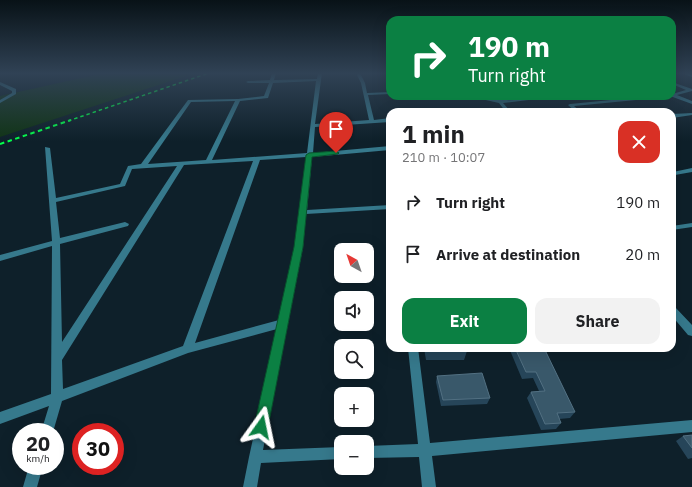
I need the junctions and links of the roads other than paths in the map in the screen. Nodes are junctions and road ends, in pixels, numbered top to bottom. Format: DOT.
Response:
graph roads {
  1 [pos="11,96"];
  2 [pos="266,96"];
  3 [pos="317,96"];
  4 [pos="365,96"];
  5 [pos="676,96"];
  6 [pos="238,100"];
  7 [pos="491,100"];
  8 [pos="498,100"];
  9 [pos="518,100"];
  10 [pos="623,100"];
  11 [pos="0,102"];
  12 [pos="501,102"];
  13 [pos="692,102"];
  14 [pos="505,108"];
  15 [pos="573,108"];
  16 [pos="692,114"];
  17 [pos="676,116"];
  18 [pos="386,120"];
  19 [pos="372,122"];
  20 [pos="313,126"];
  21 [pos="47,148"];
  22 [pos="386,148"];
  23 [pos="309,155"];
  24 [pos="256,158"];
  25 [pos="208,162"];
  26 [pos="182,163"];
  27 [pos="143,166"];
  28 [pos="692,170"];
  29 [pos="676,172"];
  30 [pos="52,201"];
  31 [pos="386,207"];
  32 [pos="303,212"];
  33 [pos="125,224"];
  34 [pos="692,224"];
  35 [pos="676,227"];
  36 [pos="56,242"];
  37 [pos="0,258"];
  38 [pos="676,314"];
  39 [pos="283,323"];
  40 [pos="692,332"];
  41 [pos="187,349"];
  42 [pos="413,352"];
  43 [pos="57,358"];
  44 [pos="57,398"];
  45 [pos="0,418"];
  46 [pos="50,423"];
  47 [pos="692,426"];
  48 [pos="425,450"];
  49 [pos="374,452"];
  50 [pos="334,453"];
  51 [pos="255,457"];
  52 [pos="33,475"];
  53 [pos="30,487"];
  54 [pos="250,487"];
  55 [pos="429,487"];
  1 -- 11 [label="street"];
  2 -- 6 [label="street"];
  3 -- 20 [label="street"];
  4 -- 19 [label="street"];
  5 -- 13 [label="street"];
  6 -- 25 [label="street"];
  6 -- 27 [label="street"];
  7 -- 12 [label="street"];
  8 -- 12 [label="street"];
  9 -- 12 [label="street"];
  10 -- 15 [label="street"];
  12 -- 14 [label="street"];
  16 -- 17 [label="street"];
  18 -- 19 [label="street"];
  19 -- 20 [label="street"];
  20 -- 23 [label="street"];
  21 -- 30 [label="street"];
  22 -- 23 [label="street"];
  23 -- 24 [label="street"];
  23 -- 32 [label="street"];
  24 -- 25 [label="street"];
  24 -- 41 [label="street"];
  25 -- 26 [label="street"];
  26 -- 27 [label="street"];
  26 -- 43 [label="street"];
  27 -- 30 [label="street"];
  28 -- 29 [label="street"];
  30 -- 36 [label="street"];
  31 -- 32 [label="street"];
  32 -- 39 [label="street"];
  33 -- 36 [label="street"];
  34 -- 35 [label="street"];
  36 -- 37 [label="street"];
  36 -- 43 [label="street"];
  38 -- 40 [label="street"];
  39 -- 41 [label="street"];
  39 -- 51 [label="street"];
  41 -- 44 [label="street"];
  42 -- 48 [label="street"];
  43 -- 44 [label="street"];
  44 -- 45 [label="street"];
  44 -- 46 [label="street"];
  47 -- 48 [label="street"];
  48 -- 49 [label="street"];
  48 -- 55 [label="street"];
  50 -- 51 [label="street"];
  51 -- 54 [label="street"];
  52 -- 53 [label="street"];
}
